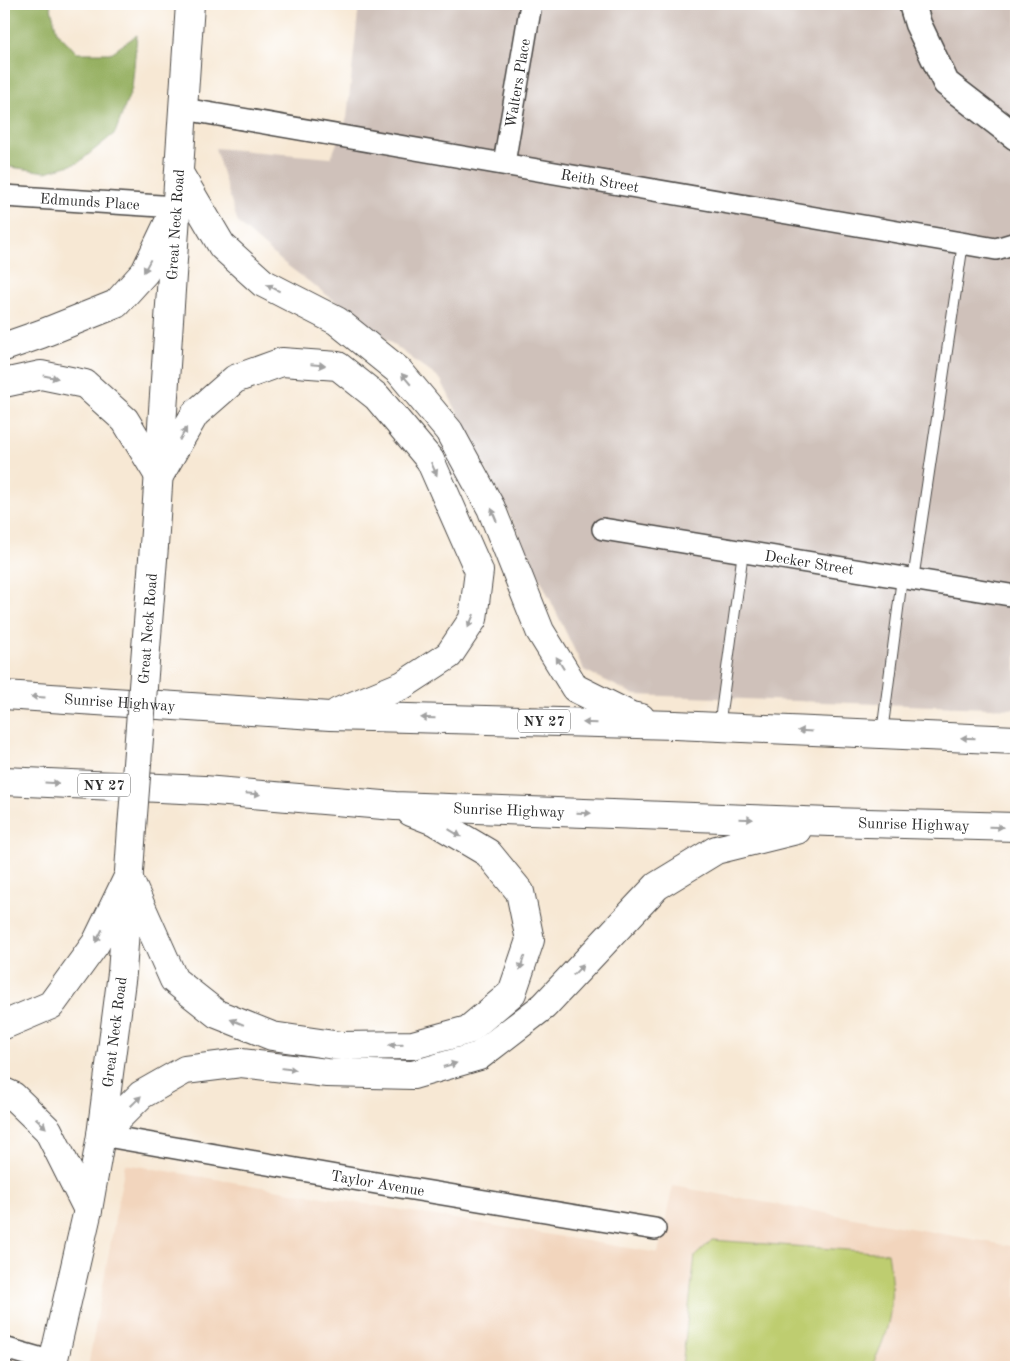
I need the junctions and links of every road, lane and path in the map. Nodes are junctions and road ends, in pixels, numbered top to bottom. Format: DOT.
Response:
graph roads {
  1 [pos="190,4"];
  2 [pos="531,4"];
  3 [pos="912,4"];
  4 [pos="184,109"];
  5 [pos="1016,137"];
  6 [pos="504,163"];
  7 [pos="179,173"];
  8 [pos="4,196"];
  9 [pos="176,207"];
  10 [pos="962,243"];
  11 [pos="1016,243"];
  12 [pos="4,347"];
  13 [pos="4,383"];
  14 [pos="159,476"];
  15 [pos="603,529"];
  16 [pos="743,552"];
  17 [pos="908,579"];
  18 [pos="1016,596"];
  19 [pos="4,695"];
  20 [pos="330,716"];
  21 [pos="675,725"];
  22 [pos="719,727"];
  23 [pos="882,734"];
  24 [pos="1016,740"];
  25 [pos="4,781"];
  26 [pos="395,806"];
  27 [pos="830,822"];
  28 [pos="1016,827"];
  29 [pos="128,877"];
  30 [pos="4,1025"];
  31 [pos="4,1092"];
  32 [pos="101,1135"];
  33 [pos="88,1210"];
  34 [pos="655,1229"];
  35 [pos="4,1348"];
  36 [pos="53,1365"];
  1 -- 4 [label="main road, Great Neck Road"];
  2 -- 6 [label="street, Walters Place"];
  3 -- 5 [label="street"];
  4 -- 6 [label="street, Reith Street"];
  4 -- 7 [label="main road, Great Neck Road"];
  6 -- 10 [label="street, Reith Street"];
  7 -- 9 [label="main road, Great Neck Road"];
  21 -- 7 [label="main road, one-way"];
  8 -- 9 [label="street, Edmunds Place"];
  9 -- 12 [label="main road, one-way"];
  9 -- 14 [label="main road, Great Neck Road"];
  10 -- 11 [label="street, Reith Street"];
  10 -- 17 [label="lane"];
  13 -- 14 [label="main road, one-way"];
  14 -- 20 [label="main road, one-way"];
  14 -- 29 [label="main road, Great Neck Road, bridge"];
  15 -- 16 [label="street, Decker Street"];
  16 -- 17 [label="street, Decker Street"];
  16 -- 22 [label="lane"];
  17 -- 18 [label="street, Decker Street"];
  17 -- 23 [label="lane"];
  20 -- 19 [label="main road, Sunrise Highway / NY 27, one-way"];
  21 -- 20 [label="main road, Sunrise Highway / NY 27, one-way"];
  21 -- 22 [label="main road, Sunrise Highway / NY 27"];
  23 -- 22 [label="main road, Sunrise Highway / NY 27, one-way"];
  24 -- 23 [label="main road, Sunrise Highway / NY 27, one-way"];
  25 -- 26 [label="main road, Sunrise Highway / NY 27, one-way"];
  26 -- 27 [label="main road, Sunrise Highway / NY 27, one-way"];
  26 -- 29 [label="main road, one-way"];
  27 -- 28 [label="main road, Sunrise Highway / NY 27, one-way"];
  32 -- 27 [label="main road, one-way"];
  29 -- 30 [label="main road, one-way"];
  29 -- 32 [label="main road, Great Neck Road"];
  31 -- 33 [label="main road, one-way"];
  32 -- 33 [label="main road, Great Neck Road"];
  32 -- 34 [label="street, Taylor Avenue"];
  33 -- 36 [label="main road, Great Neck Road"];
  35 -- 36 [label="street"];
}
